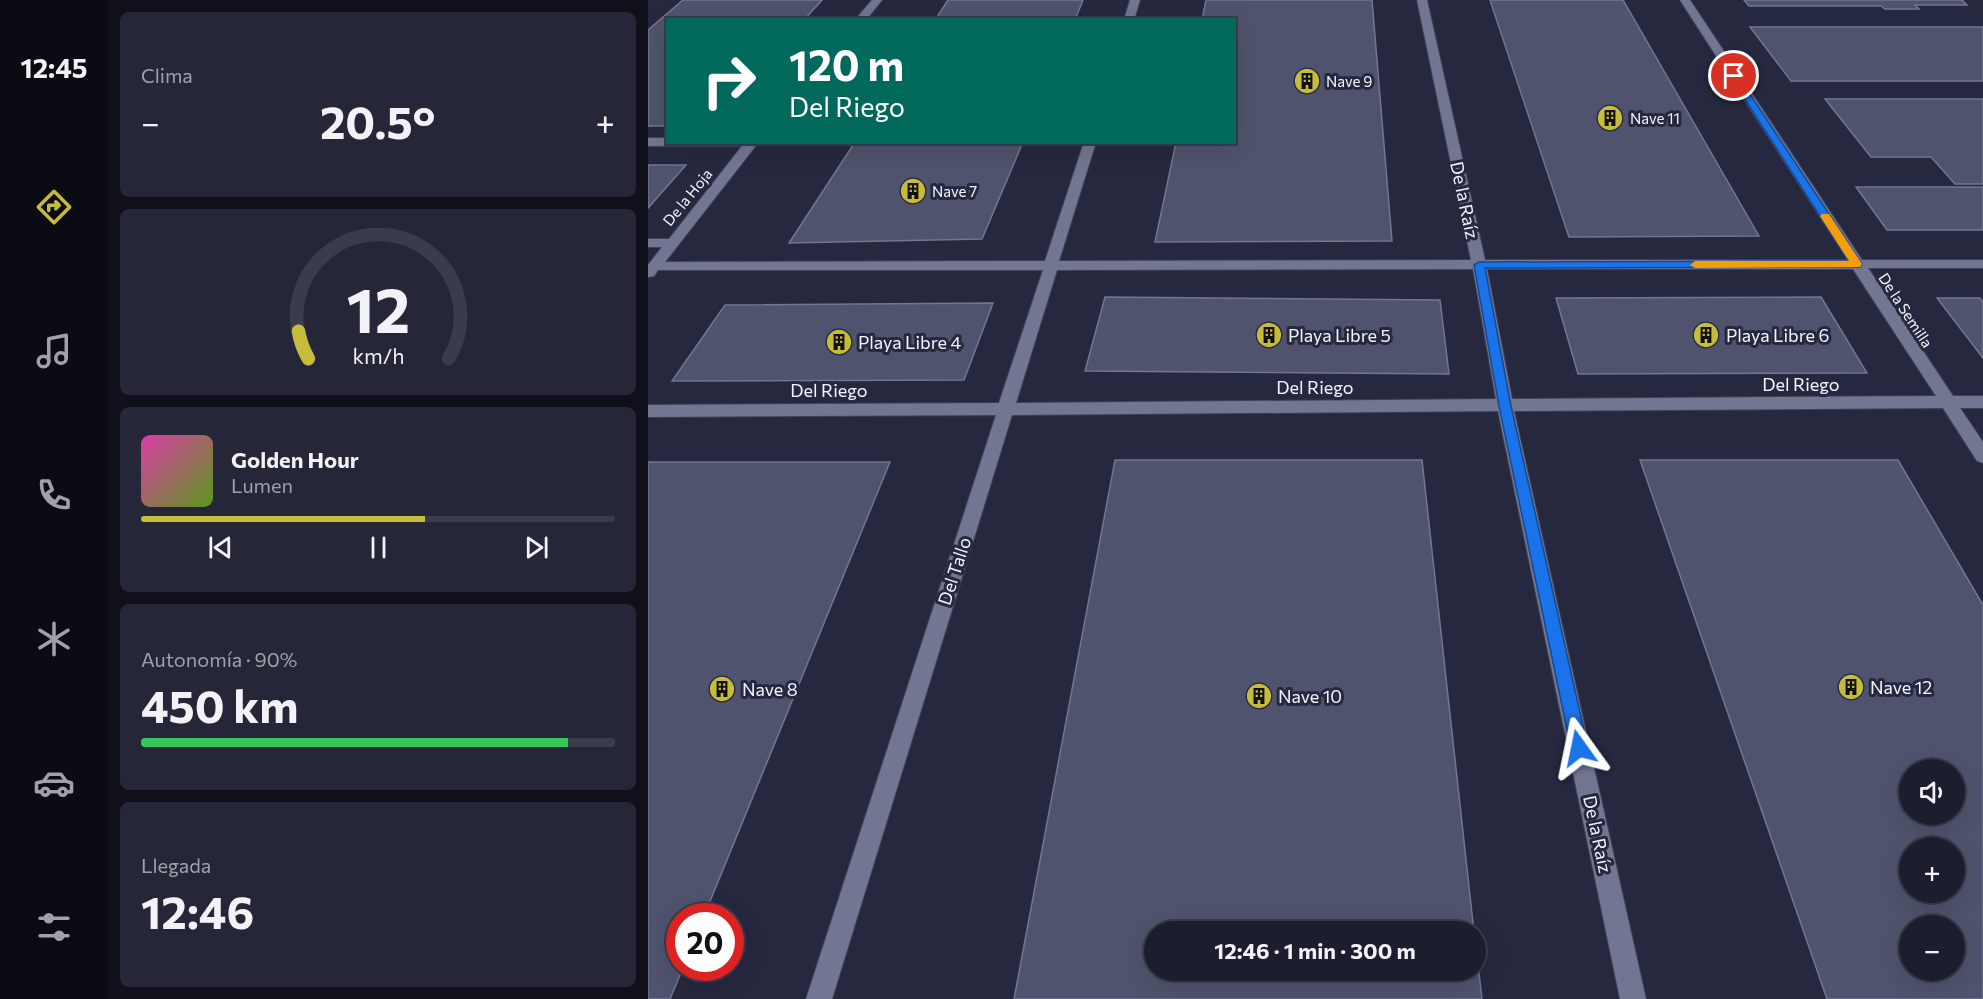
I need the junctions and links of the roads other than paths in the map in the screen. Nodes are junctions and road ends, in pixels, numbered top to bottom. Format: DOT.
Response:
graph roads {
  1 [pos="877,0"];
  2 [pos="1136,0"];
  3 [pos="1422,0"];
  4 [pos="1685,0"];
  5 [pos="862,18"];
  6 [pos="1130,18"];
  7 [pos="648,142"];
  8 [pos="666,142"];
  9 [pos="751,144"];
  10 [pos="1089,144"];
  11 [pos="648,243"];
  12 [pos="671,243"];
  13 [pos="1857,264"];
  14 [pos="1983,264"];
  15 [pos="1051,265"];
  16 [pos="1479,265"];
  17 [pos="651,270"];
  18 [pos="1946,402"];
  19 [pos="1983,402"];
  20 [pos="1505,406"];
  21 [pos="1006,408"];
  22 [pos="648,411"];
  23 [pos="1983,456"];
  24 [pos="819,999"];
  25 [pos="1633,999"];
  1 -- 5 [label="lane"];
  2 -- 6 [label="lane"];
  3 -- 16 [label="lane, De la Raíz"];
  4 -- 13 [label="lane, De la Semilla"];
  7 -- 8 [label="lane"];
  9 -- 12 [label="lane, De la Hoja"];
  10 -- 15 [label="lane, Del Tallo"];
  11 -- 12 [label="lane"];
  12 -- 17 [label="lane, De la Hoja"];
  13 -- 14 [label="lane"];
  13 -- 16 [label="lane"];
  13 -- 18 [label="lane, De la Semilla"];
  15 -- 16 [label="lane"];
  15 -- 17 [label="lane"];
  15 -- 21 [label="lane, Del Tallo"];
  16 -- 20 [label="lane, De la Raíz"];
  18 -- 19 [label="lane, Del Riego"];
  18 -- 20 [label="lane, Del Riego"];
  18 -- 23 [label="lane, De la Semilla"];
  20 -- 21 [label="lane, Del Riego"];
  20 -- 25 [label="lane, De la Raíz"];
  21 -- 22 [label="lane, Del Riego"];
  21 -- 24 [label="lane, Del Tallo"];
}
